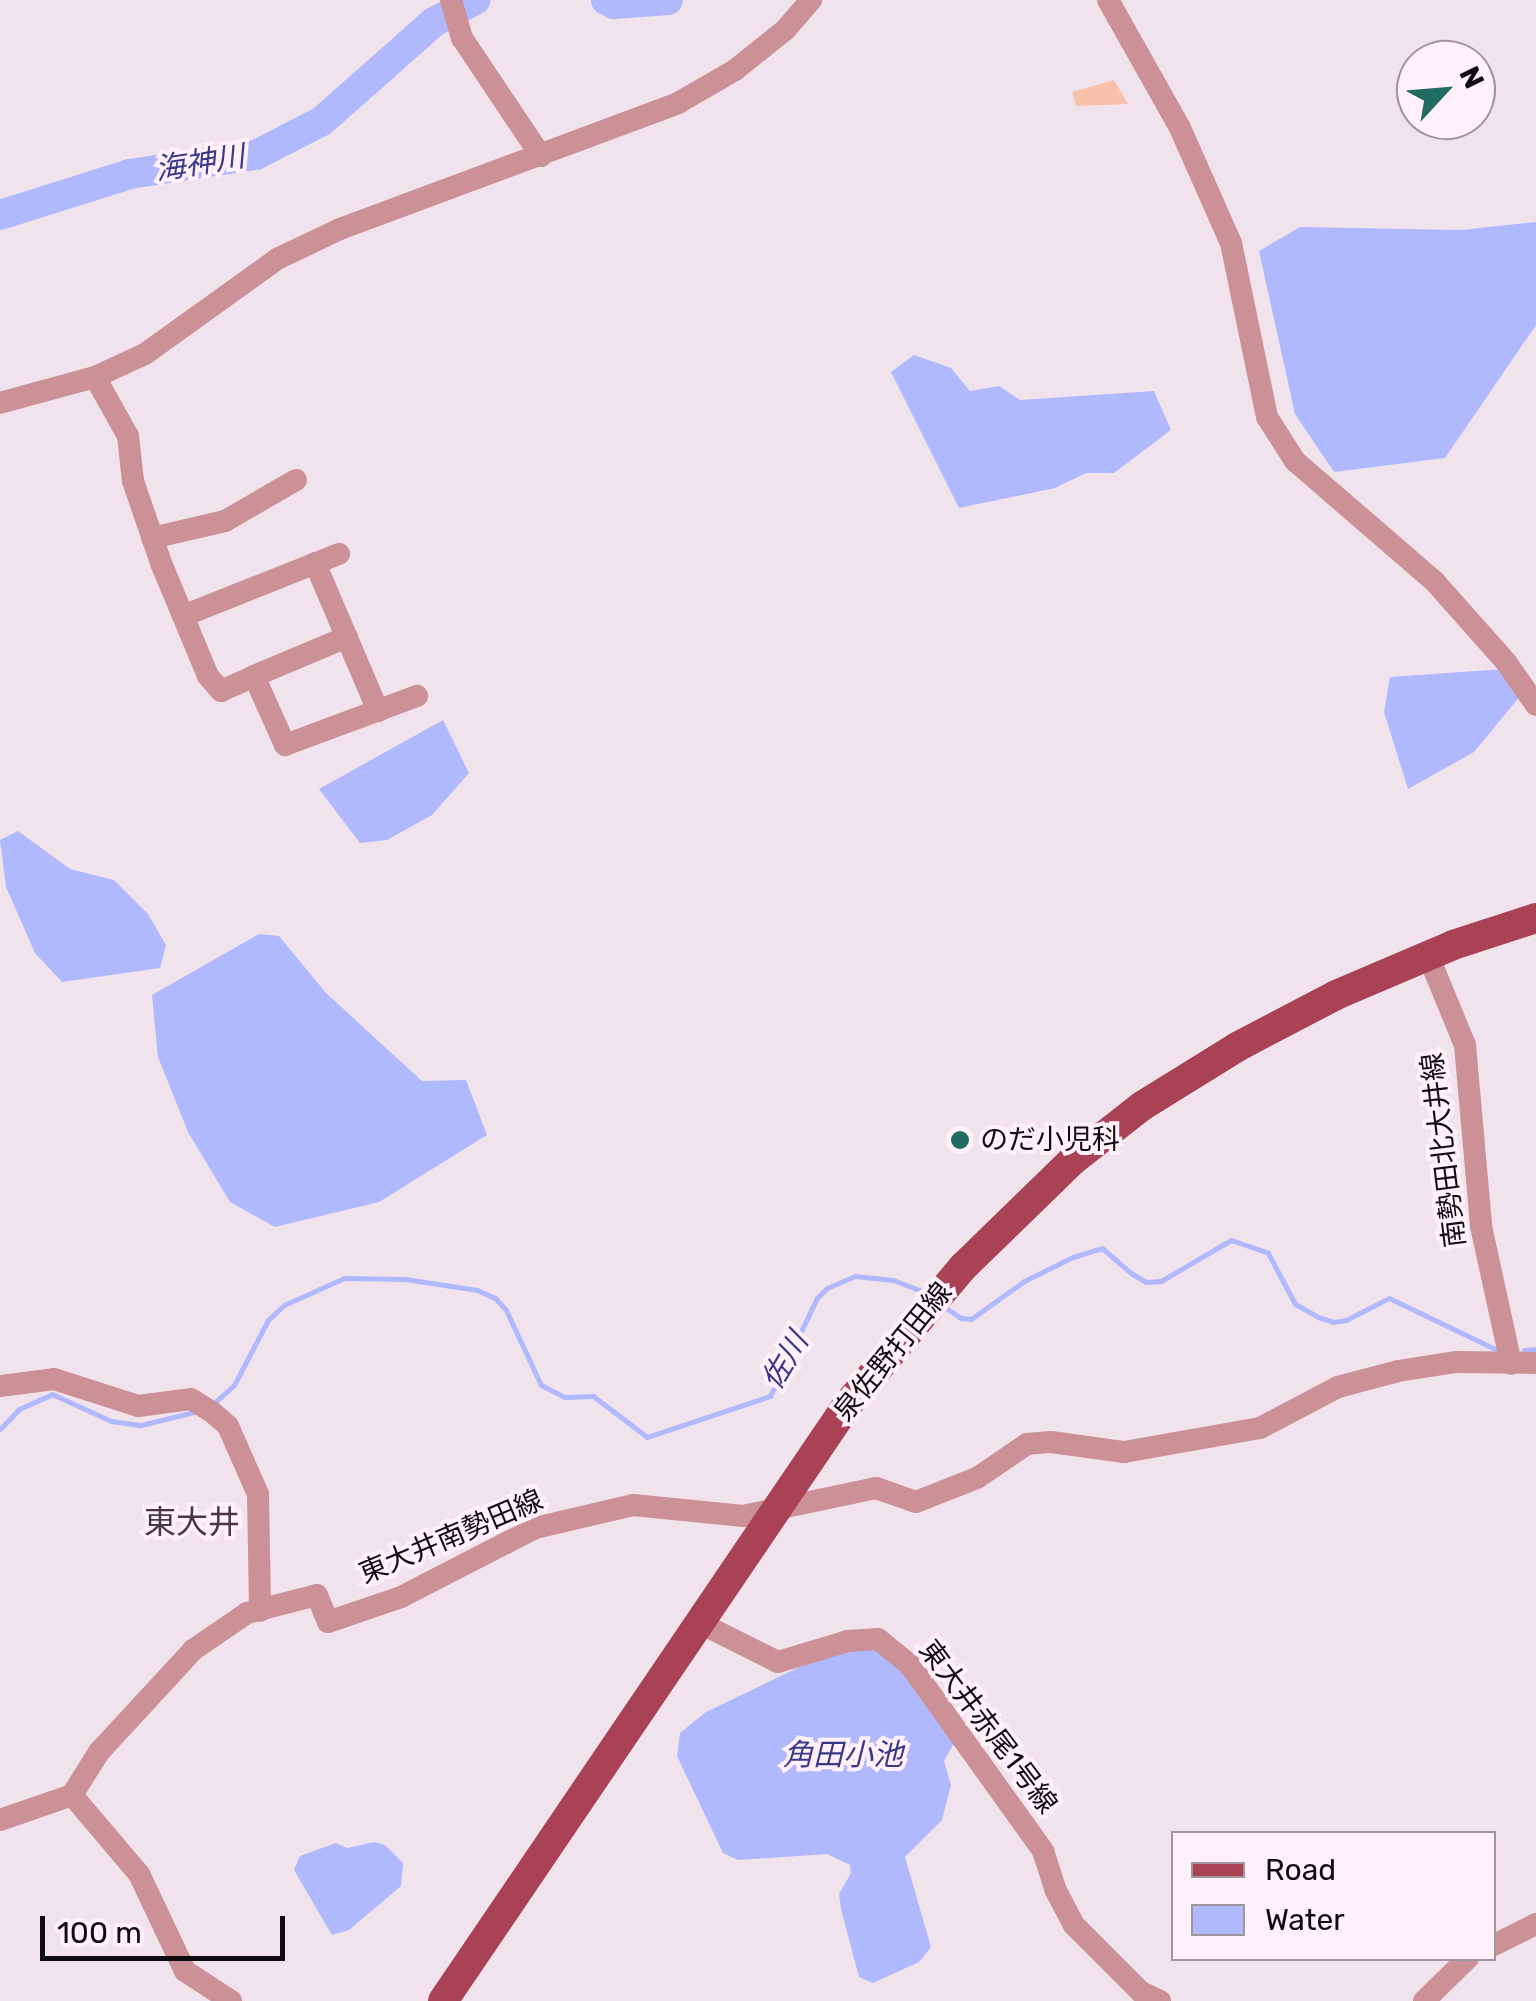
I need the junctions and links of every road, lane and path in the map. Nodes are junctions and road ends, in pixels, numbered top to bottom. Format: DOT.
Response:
graph roads {
  1 [pos="451,0"];
  2 [pos="811,0"];
  3 [pos="1108,0"];
  4 [pos="542,156"];
  5 [pos="94,377"];
  6 [pos="0,403"];
  7 [pos="296,480"];
  8 [pos="152,538"];
  9 [pos="338,554"];
  10 [pos="316,563"];
  11 [pos="183,616"];
  12 [pos="347,637"];
  13 [pos="254,676"];
  14 [pos="417,696"];
  15 [pos="1536,704"];
  16 [pos="378,710"];
  17 [pos="1536,918"];
  18 [pos="1428,956"];
  19 [pos="1509,1354"];
  20 [pos="1536,1363"];
  21 [pos="0,1386"];
  22 [pos="778,1507"];
  23 [pos="260,1611"];
  24 [pos="698,1622"];
  25 [pos="72,1794"];
  26 [pos="0,1820"];
  27 [pos="1536,1924"];
  28 [pos="1496,1944"];
  29 [pos="1465,1961"];
  30 [pos="231,2001"];
  31 [pos="443,2001"];
  32 [pos="1160,2001"];
  33 [pos="1424,2001"];
  1 -- 4 [label="street"];
  2 -- 4 [label="street"];
  3 -- 15 [label="street"];
  4 -- 5 [label="street"];
  5 -- 6 [label="street"];
  5 -- 8 [label="street"];
  7 -- 8 [label="street"];
  8 -- 11 [label="street"];
  9 -- 10 [label="street"];
  10 -- 11 [label="street"];
  10 -- 12 [label="street"];
  11 -- 13 [label="street"];
  12 -- 13 [label="street"];
  12 -- 16 [label="street"];
  13 -- 16 [label="street"];
  14 -- 16 [label="street"];
  17 -- 18 [label="main road, 泉佐野打田線"];
  18 -- 19 [label="street, 南勢田北大井線"];
  18 -- 22 [label="main road, 泉佐野打田線"];
  19 -- 20 [label="street, 東大井南勢田線"];
  19 -- 22 [label="street, 東大井南勢田線"];
  21 -- 23 [label="street"];
  22 -- 23 [label="street, 東大井南勢田線"];
  22 -- 24 [label="main road, 泉佐野打田線"];
  23 -- 25 [label="street, 東大井南勢田線"];
  24 -- 31 [label="main road, 泉佐野打田線"];
  24 -- 32 [label="street, 東大井赤尾1号線"];
  25 -- 26 [label="street"];
  25 -- 30 [label="street"];
  27 -- 28 [label="street"];
  29 -- 33 [label="street"];
}
